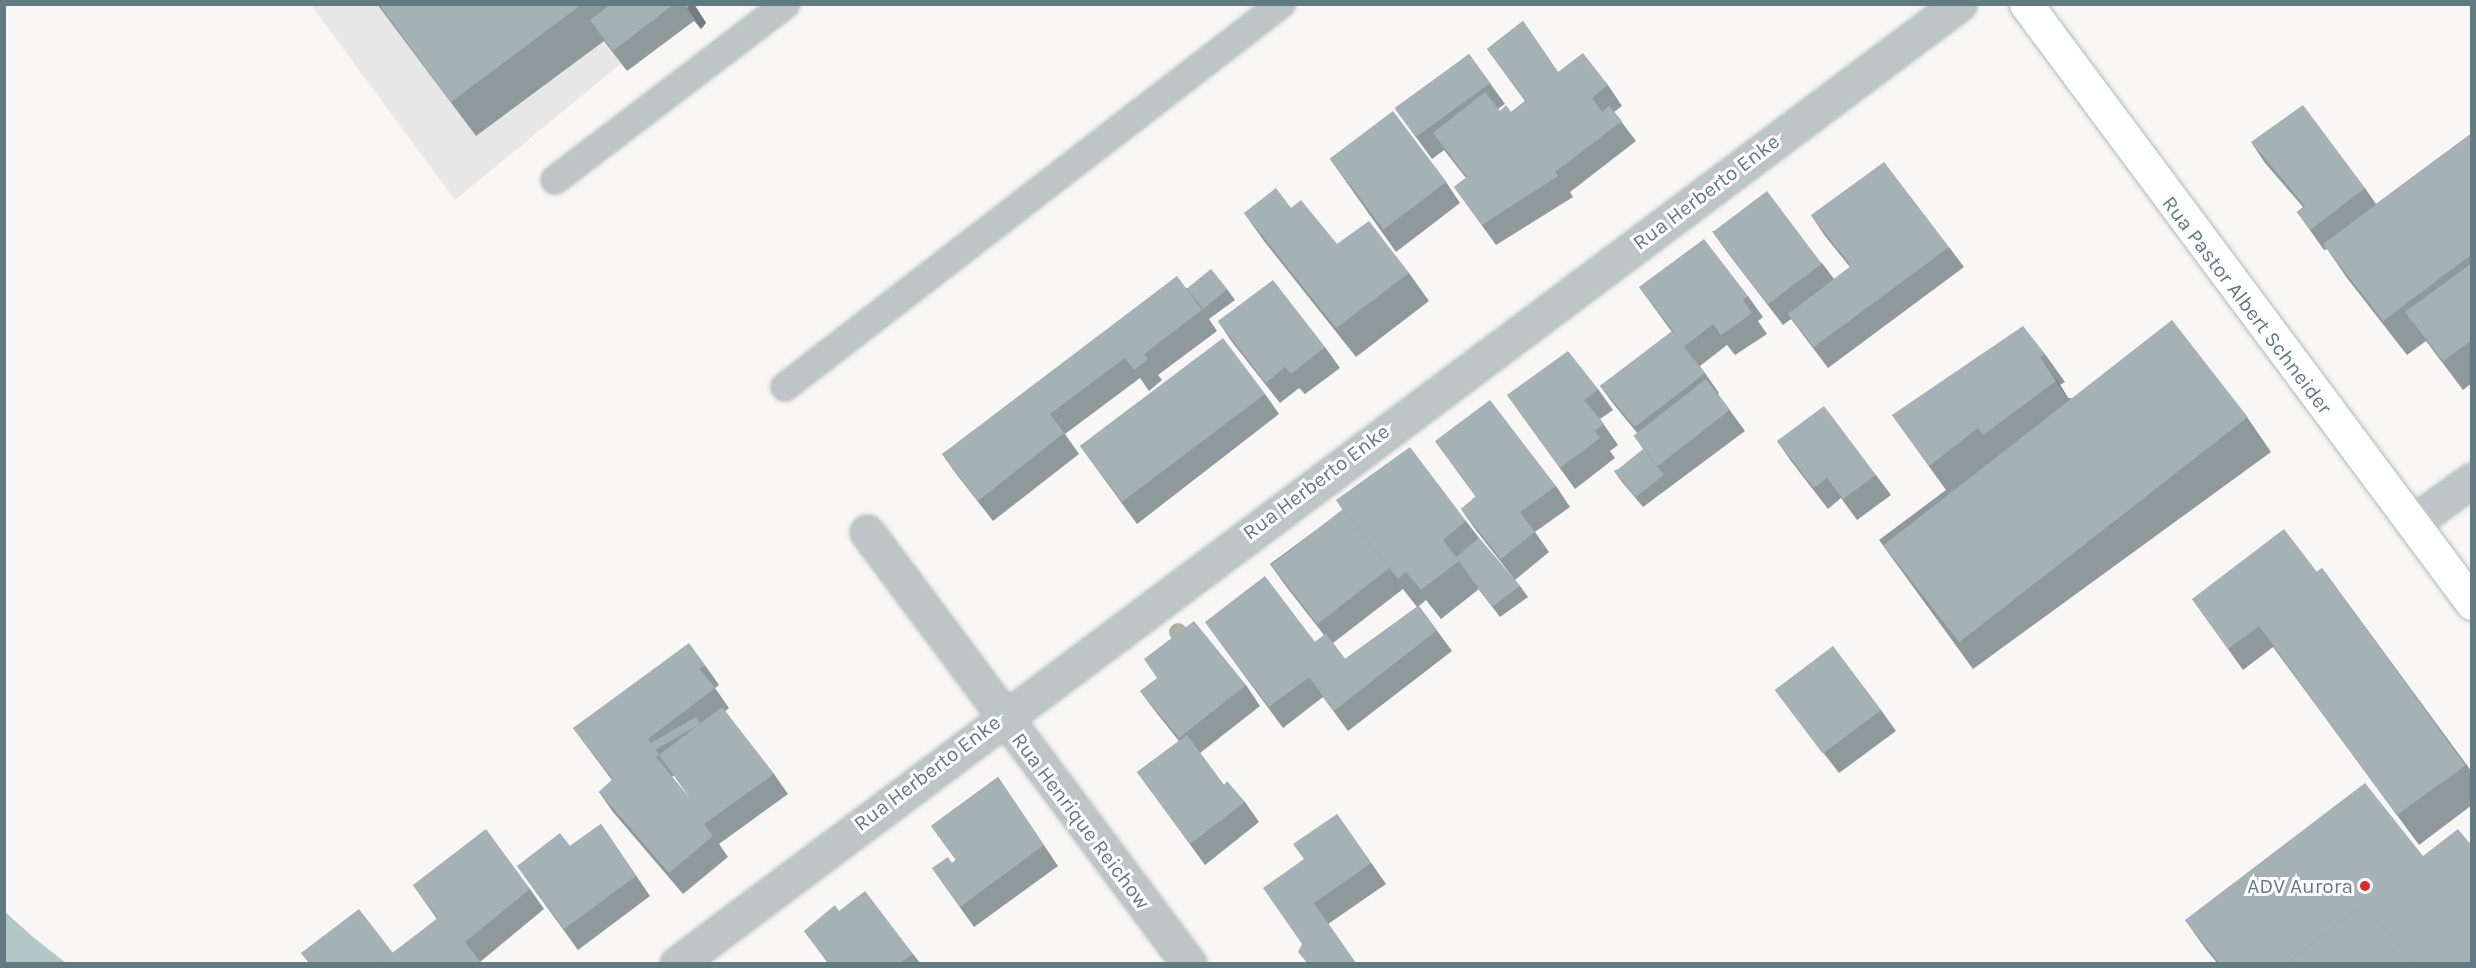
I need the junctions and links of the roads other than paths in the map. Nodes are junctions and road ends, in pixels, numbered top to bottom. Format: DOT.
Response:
graph roads {
  1 [pos="786,4"];
  2 [pos="1281,4"];
  3 [pos="1959,4"];
  4 [pos="2026,4"];
  5 [pos="555,180"];
  6 [pos="785,387"];
  7 [pos="2472,480"];
  8 [pos="2412,523"];
  9 [pos="867,532"];
  10 [pos="2472,603"];
  11 [pos="1001,716"];
  12 [pos="677,963"];
  13 [pos="1189,963"];
  1 -- 5 [label="lane"];
  2 -- 6 [label="lane"];
  3 -- 11 [label="street, Rua Herberto Enke"];
  4 -- 8 [label="main road, Rua Pastor Albert Schneider"];
  7 -- 8 [label="street"];
  8 -- 10 [label="main road, Rua Pastor Albert Schneider"];
  9 -- 11 [label="street, Rua Henrique Reichow"];
  11 -- 12 [label="street, Rua Herberto Enke"];
  11 -- 13 [label="street, Rua Henrique Reichow"];
}
